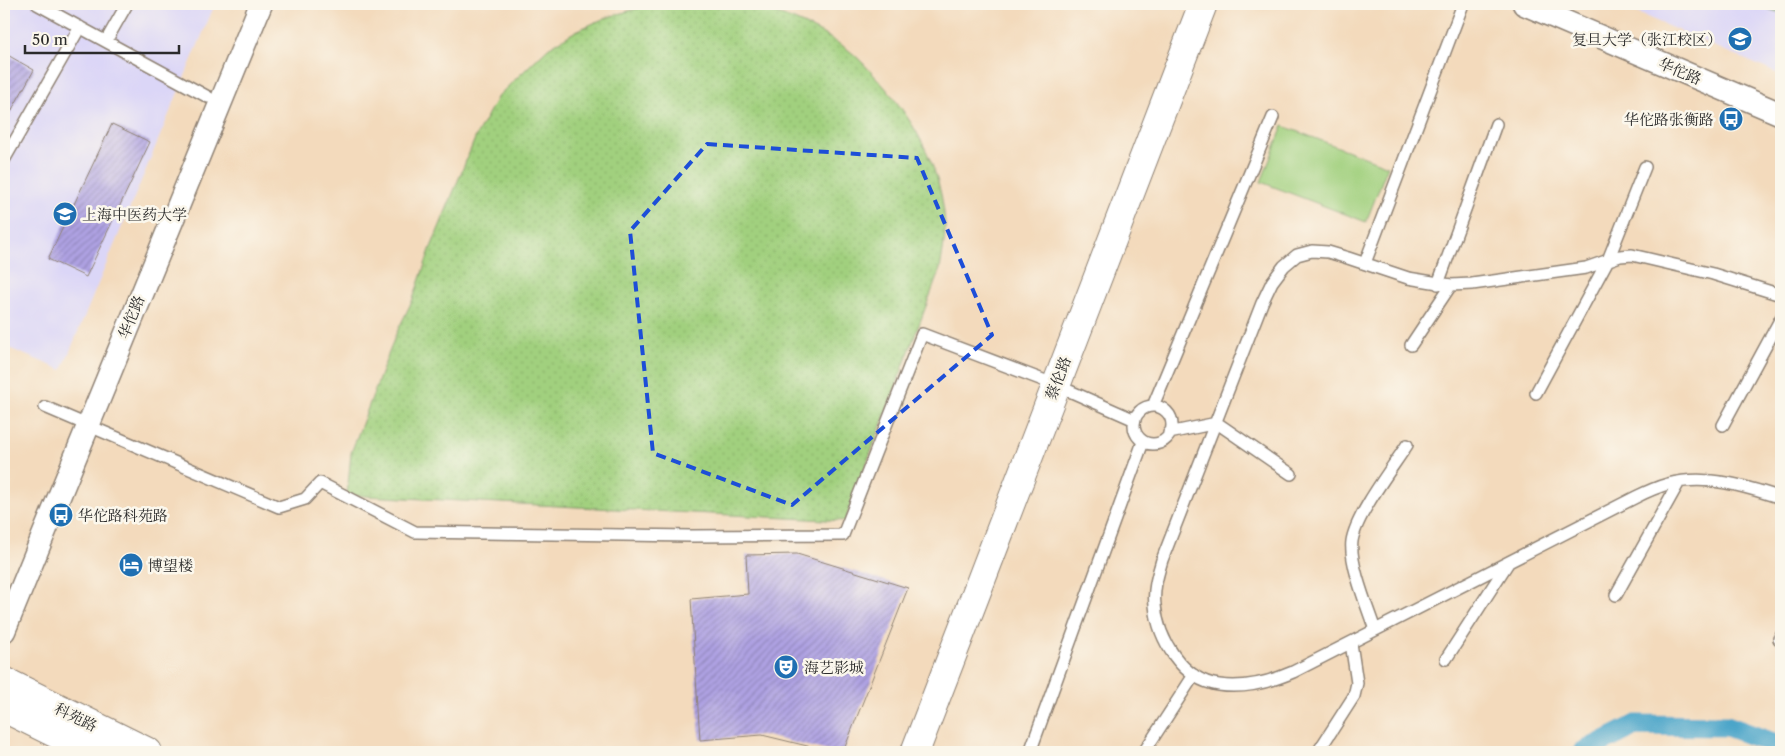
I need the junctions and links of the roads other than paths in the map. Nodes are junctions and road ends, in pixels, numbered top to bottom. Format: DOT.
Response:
graph roads {
  1 [pos="38,4"];
  2 [pos="127,4"];
  3 [pos="246,4"];
  4 [pos="261,4"];
  5 [pos="1203,4"];
  6 [pos="1463,4"];
  7 [pos="1524,4"];
  8 [pos="80,27"];
  9 [pos="106,41"];
  10 [pos="208,96"];
  11 [pos="1781,114"];
  12 [pos="1273,117"];
  13 [pos="1496,124"];
  14 [pos="4,160"];
  15 [pos="1646,167"];
  16 [pos="1608,260"];
  17 [pos="1365,263"];
  18 [pos="1438,284"];
  19 [pos="1451,285"];
  20 [pos="1781,295"];
  21 [pos="1781,318"];
  22 [pos="1412,345"];
  23 [pos="1056,385"];
  24 [pos="1536,393"];
  25 [pos="1153,406"];
  26 [pos="45,407"];
  27 [pos="1134,420"];
  28 [pos="81,423"];
  29 [pos="1217,423"];
  30 [pos="1723,425"];
  31 [pos="1170,433"];
  32 [pos="1144,442"];
  33 [pos="1407,445"];
  34 [pos="1291,474"];
  35 [pos="1679,482"];
  36 [pos="1781,498"];
  37 [pos="1509,562"];
  38 [pos="4,593"];
  39 [pos="1616,595"];
  40 [pos="1375,630"];
  41 [pos="4,631"];
  42 [pos="1351,643"];
  43 [pos="1446,659"];
  44 [pos="1194,675"];
  45 [pos="4,681"];
  46 [pos="4,708"];
  47 [pos="93,752"];
  48 [pos="148,752"];
  49 [pos="915,752"];
  50 [pos="1030,752"];
  51 [pos="1144,752"];
  52 [pos="1318,752"];
  1 -- 8 [label="lane"];
  2 -- 9 [label="lane"];
  3 -- 10 [label="street, 华佗路"];
  4 -- 28 [label="street, 华佗路"];
  5 -- 23 [label="street, 蔡伦路"];
  6 -- 17 [label="lane"];
  7 -- 11 [label="street, 华佗路"];
  8 -- 9 [label="lane"];
  8 -- 14 [label="lane"];
  9 -- 10 [label="lane"];
  10 -- 28 [label="street, 华佗路"];
  12 -- 25 [label="lane"];
  13 -- 18 [label="lane"];
  15 -- 16 [label="lane"];
  16 -- 19 [label="lane"];
  16 -- 20 [label="lane"];
  16 -- 24 [label="lane"];
  17 -- 18 [label="lane"];
  17 -- 29 [label="lane"];
  18 -- 19 [label="lane"];
  19 -- 22 [label="lane"];
  21 -- 30 [label="lane"];
  23 -- 27 [label="lane"];
  23 -- 28 [label="lane"];
  23 -- 49 [label="street, 蔡伦路"];
  25 -- 27 [label="lane"];
  25 -- 31 [label="lane"];
  26 -- 28 [label="lane"];
  27 -- 32 [label="lane"];
  28 -- 38 [label="street, 华佗路"];
  28 -- 41 [label="street, 华佗路"];
  29 -- 31 [label="lane"];
  29 -- 34 [label="lane"];
  29 -- 44 [label="lane"];
  31 -- 32 [label="lane"];
  32 -- 50 [label="lane"];
  33 -- 40 [label="lane"];
  35 -- 36 [label="lane"];
  35 -- 37 [label="lane"];
  35 -- 39 [label="lane"];
  37 -- 40 [label="lane"];
  37 -- 43 [label="lane"];
  40 -- 42 [label="lane"];
  42 -- 44 [label="lane"];
  42 -- 52 [label="lane"];
  44 -- 51 [label="lane"];
  45 -- 48 [label="street, 科苑路"];
  46 -- 47 [label="street, 科苑路"];
}
